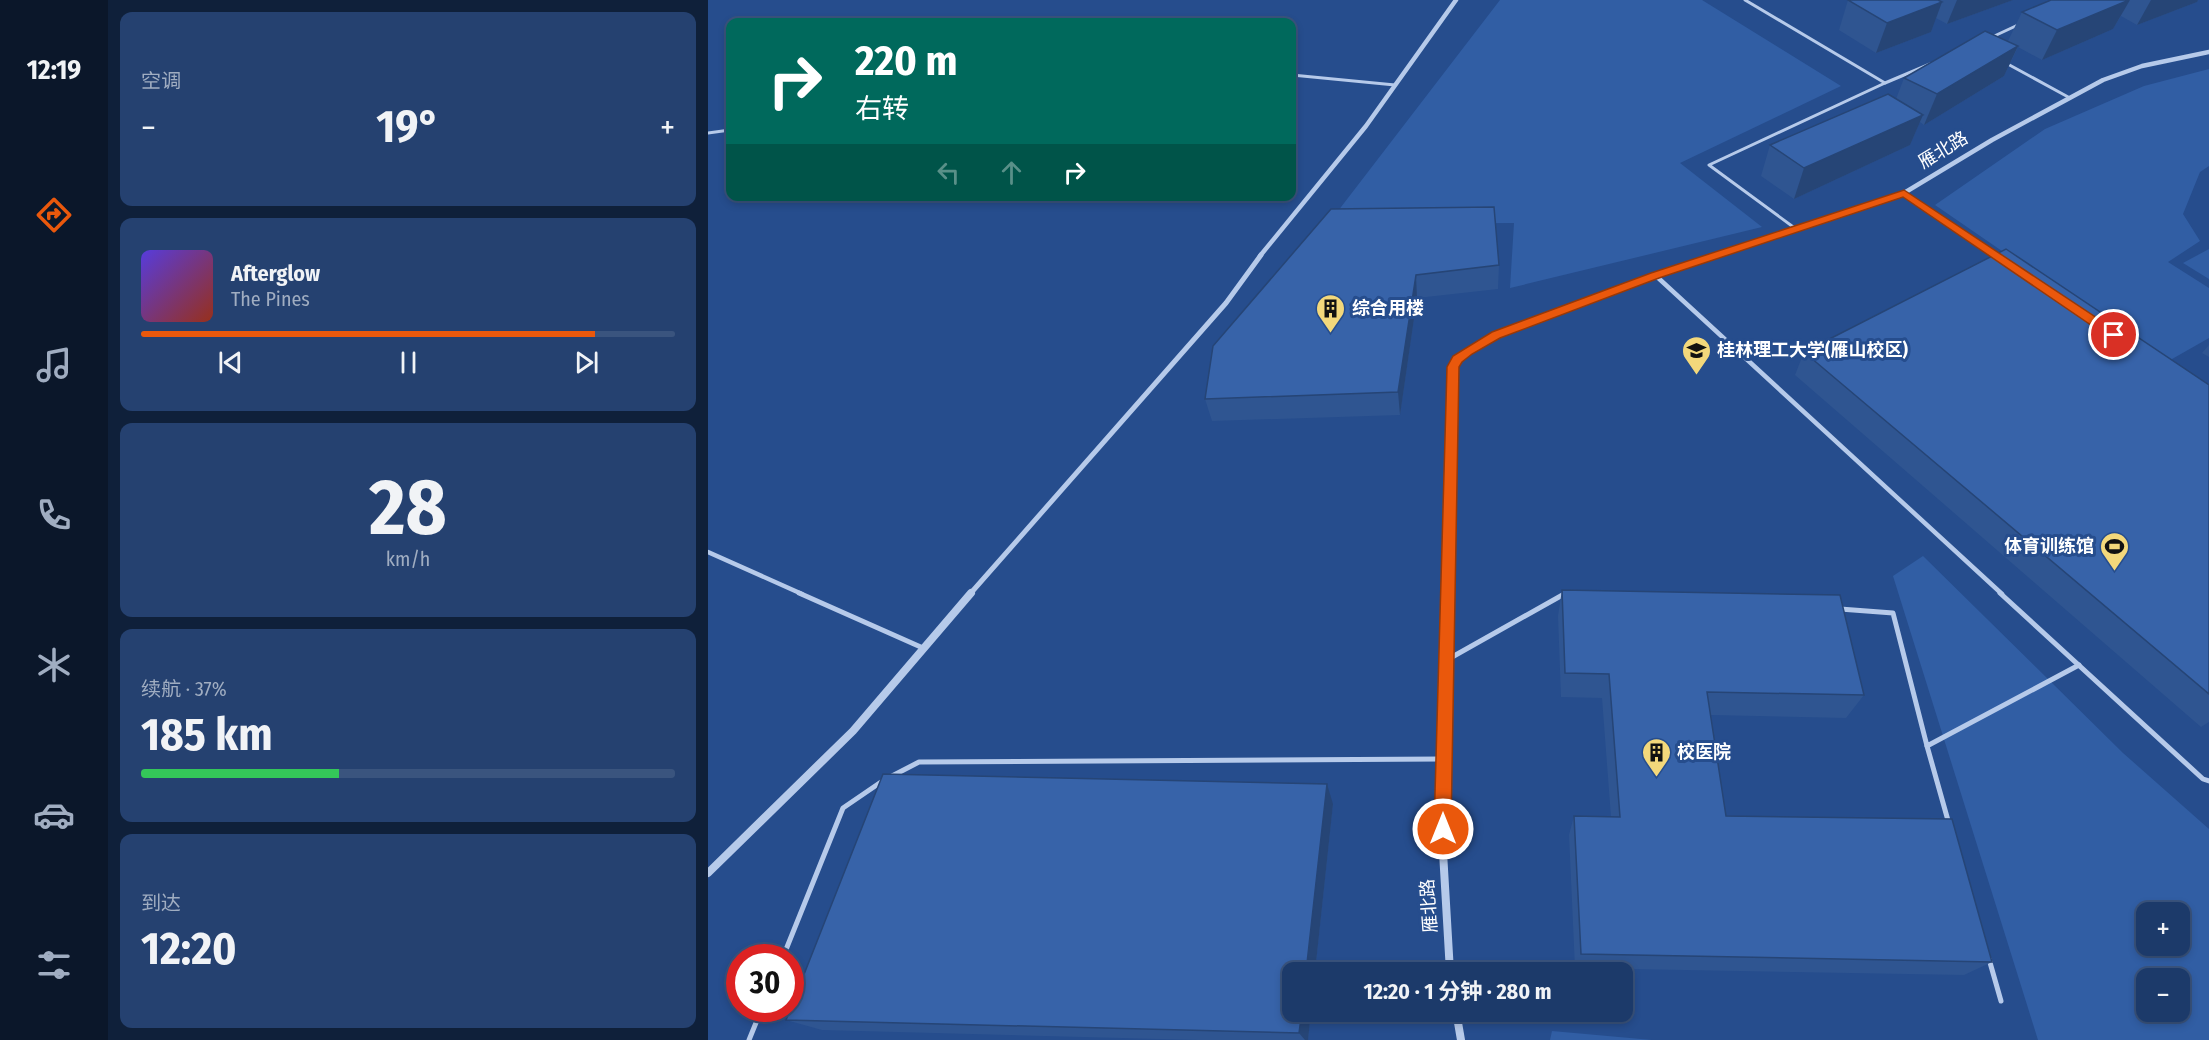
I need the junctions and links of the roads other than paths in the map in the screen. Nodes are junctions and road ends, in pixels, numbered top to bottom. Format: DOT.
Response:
graph roads {
  1 [pos="1456,0"];
  2 [pos="1745,0"];
  3 [pos="2026,22"];
  4 [pos="1984,40"];
  5 [pos="2209,52"];
  6 [pos="1940,59"];
  7 [pos="2002,61"];
  8 [pos="1296,75"];
  9 [pos="1885,83"];
  10 [pos="1395,85"];
  11 [pos="2070,98"];
  12 [pos="726,131"];
  13 [pos="708,133"];
  14 [pos="1904,193"];
  15 [pos="1796,229"];
  16 [pos="2002,260"];
  17 [pos="1655,276"];
  18 [pos="708,552"];
  19 [pos="1569,591"];
  20 [pos="1835,609"];
  21 [pos="923,648"];
  22 [pos="1445,661"];
  23 [pos="2079,665"];
  24 [pos="1927,746"];
  25 [pos="1442,759"];
  26 [pos="2209,781"];
  27 [pos="1953,835"];
  28 [pos="708,873"];
  29 [pos="788,944"];
  30 [pos="1988,957"];
  31 [pos="1449,962"];
  32 [pos="2001,1001"];
  33 [pos="756,1022"];
  34 [pos="1458,1022"];
  35 [pos="749,1040"];
  36 [pos="1461,1040"];
  1 -- 10 [label="street"];
  2 -- 9 [label="lane"];
  3 -- 4 [label="lane"];
  5 -- 11 [label="street, 雁北路"];
  6 -- 9 [label="lane"];
  7 -- 11 [label="lane"];
  8 -- 10 [label="lane"];
  9 -- 15 [label="lane"];
  10 -- 21 [label="street"];
  11 -- 14 [label="street, 雁北路"];
  12 -- 13 [label="lane"];
  14 -- 15 [label="street, 雁北路"];
  14 -- 16 [label="lane"];
  15 -- 17 [label="street, 雁北路"];
  17 -- 22 [label="street, 雁北路"];
  17 -- 23 [label="lane"];
  18 -- 21 [label="lane"];
  19 -- 22 [label="lane"];
  20 -- 24 [label="lane"];
  21 -- 28 [label="street"];
  22 -- 25 [label="street, 雁北路"];
  23 -- 24 [label="lane"];
  23 -- 26 [label="lane"];
  24 -- 27 [label="lane"];
  25 -- 29 [label="lane"];
  25 -- 31 [label="street, 雁北路"];
  30 -- 32 [label="lane"];
  33 -- 35 [label="lane"];
  34 -- 36 [label="street"];
}
